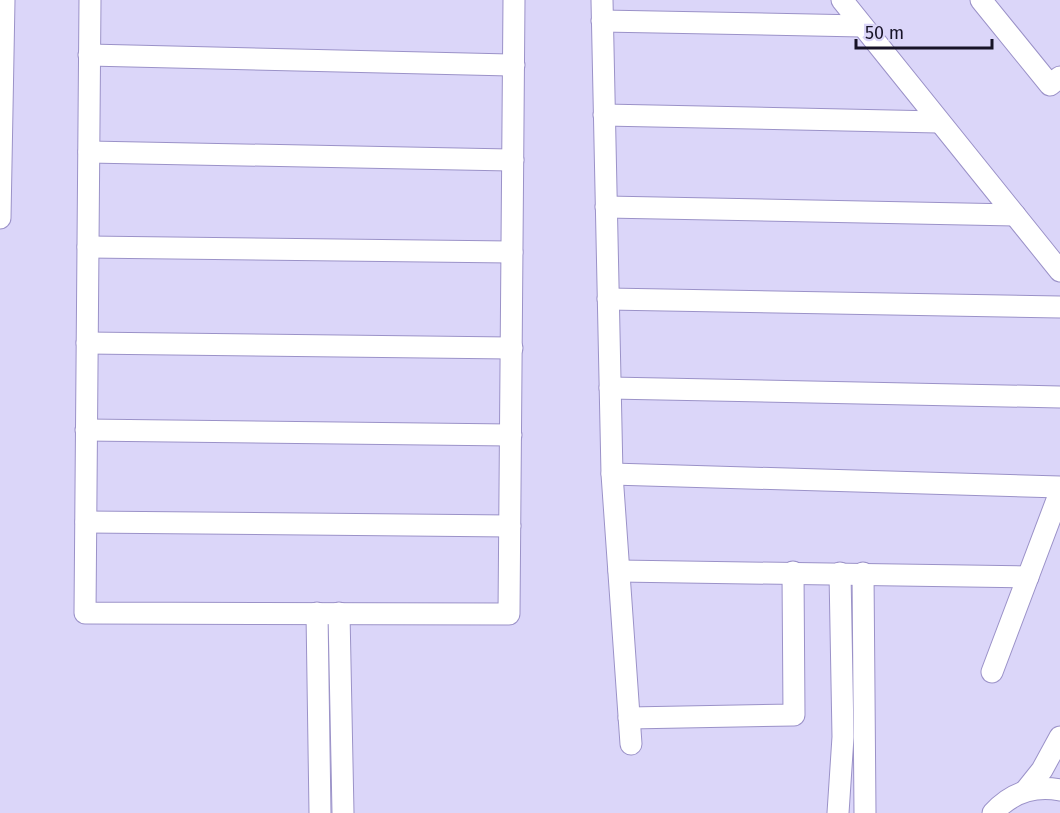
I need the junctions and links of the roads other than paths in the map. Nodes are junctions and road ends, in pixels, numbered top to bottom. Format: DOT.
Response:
graph roads {
  1 [pos="90,0"];
  2 [pos="514,0"];
  3 [pos="602,0"];
  4 [pos="842,0"];
  5 [pos="990,3"];
  6 [pos="2,4"];
  7 [pos="602,21"];
  8 [pos="862,26"];
  9 [pos="89,56"];
  10 [pos="514,65"];
  11 [pos="1060,77"];
  12 [pos="1,113"];
  13 [pos="604,116"];
  14 [pos="938,122"];
  15 [pos="89,152"];
  16 [pos="513,160"];
  17 [pos="606,207"];
  18 [pos="1015,215"];
  19 [pos="0,218"];
  20 [pos="88,247"];
  21 [pos="512,252"];
  22 [pos="1060,271"];
  23 [pos="608,299"];
  24 [pos="1060,307"];
  25 [pos="87,343"];
  26 [pos="512,348"];
  27 [pos="610,388"];
  28 [pos="1060,397"];
  29 [pos="86,430"];
  30 [pos="511,435"];
  31 [pos="612,474"];
  32 [pos="1060,487"];
  33 [pos="1060,492"];
  34 [pos="86,522"];
  35 [pos="510,526"];
  36 [pos="619,571"];
  37 [pos="793,572"];
  38 [pos="840,573"];
  39 [pos="863,573"];
  40 [pos="1028,577"];
  41 [pos="318,613"];
  42 [pos="339,614"];
  43 [pos="841,643"];
  44 [pos="863,643"];
  45 [pos="992,672"];
  46 [pos="630,718"];
  47 [pos="842,721"];
  48 [pos="864,721"];
  49 [pos="1060,737"];
  50 [pos="631,744"];
  51 [pos="319,775"];
  52 [pos="341,775"];
  53 [pos="1026,790"];
  54 [pos="1060,790"];
  55 [pos="993,812"];
  56 [pos="320,813"];
  57 [pos="343,813"];
  58 [pos="838,813"];
  59 [pos="865,813"];
  1 -- 9 [label="street"];
  2 -- 10 [label="street"];
  3 -- 7 [label="street"];
  4 -- 8 [label="street"];
  5 -- 11 [label="street"];
  6 -- 12 [label="street"];
  7 -- 8 [label="street"];
  7 -- 13 [label="street"];
  8 -- 14 [label="street"];
  9 -- 10 [label="street"];
  9 -- 15 [label="street"];
  10 -- 16 [label="street"];
  12 -- 19 [label="street"];
  13 -- 14 [label="street"];
  13 -- 17 [label="street"];
  14 -- 18 [label="street"];
  15 -- 16 [label="street"];
  15 -- 20 [label="street"];
  16 -- 21 [label="street"];
  17 -- 18 [label="street"];
  17 -- 23 [label="street"];
  18 -- 22 [label="street"];
  20 -- 21 [label="street"];
  20 -- 25 [label="street"];
  21 -- 26 [label="street"];
  23 -- 24 [label="street"];
  23 -- 27 [label="street"];
  25 -- 26 [label="street"];
  25 -- 29 [label="street"];
  26 -- 30 [label="street"];
  27 -- 28 [label="street"];
  27 -- 31 [label="street"];
  29 -- 30 [label="street"];
  29 -- 34 [label="street"];
  30 -- 35 [label="street"];
  31 -- 32 [label="street"];
  31 -- 36 [label="street"];
  33 -- 40 [label="street"];
  34 -- 35 [label="street"];
  34 -- 41 [label="street"];
  35 -- 42 [label="street"];
  36 -- 37 [label="street"];
  36 -- 46 [label="street"];
  37 -- 38 [label="street"];
  37 -- 46 [label="street"];
  38 -- 39 [label="street"];
  38 -- 43 [label="street"];
  39 -- 40 [label="street"];
  39 -- 44 [label="street"];
  40 -- 45 [label="street"];
  41 -- 42 [label="street"];
  41 -- 51 [label="street"];
  42 -- 52 [label="street"];
  43 -- 44 [label="street"];
  43 -- 47 [label="street"];
  44 -- 48 [label="street"];
  46 -- 50 [label="street"];
  47 -- 48 [label="street"];
  47 -- 58 [label="street"];
  48 -- 59 [label="street"];
  49 -- 53 [label="street"];
  51 -- 52 [label="street"];
  51 -- 56 [label="street"];
  52 -- 57 [label="street"];
  53 -- 54 [label="street"];
  53 -- 55 [label="street"];
}
